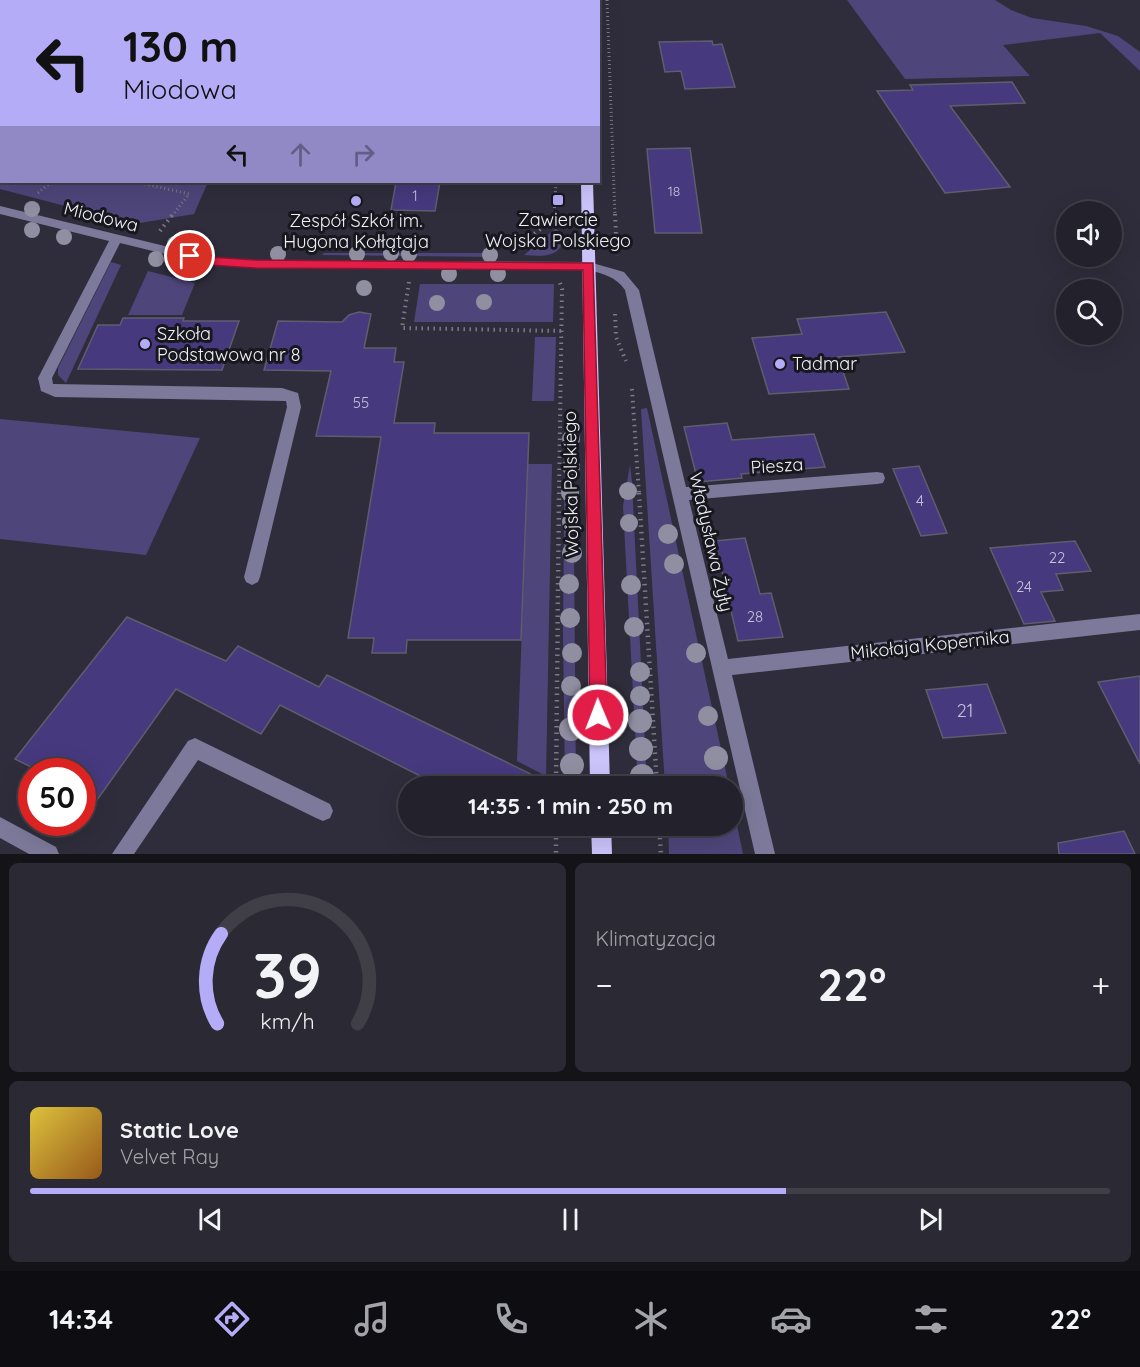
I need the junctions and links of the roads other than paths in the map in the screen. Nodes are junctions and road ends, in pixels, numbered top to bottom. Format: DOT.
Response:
graph roads {
  1 [pos="587,183"];
  2 [pos="0,210"];
  3 [pos="116,239"];
  4 [pos="589,266"];
  5 [pos="877,478"];
  6 [pos="680,494"];
  7 [pos="252,577"];
  8 [pos="1140,622"];
  9 [pos="720,668"];
  10 [pos="600,776"];
  11 [pos="323,811"];
  12 [pos="0,827"];
  13 [pos="601,836"];
  14 [pos="49,854"];
  15 [pos="122,854"];
  16 [pos="602,854"];
  17 [pos="765,854"];
  1 -- 4 [label="main road, Wojska Polskiego"];
  2 -- 3 [label="street, Miodowa"];
  3 -- 4 [label="street, Miodowa"];
  3 -- 7 [label="street"];
  4 -- 6 [label="street, Władysława Żyły"];
  4 -- 10 [label="main road, Wojska Polskiego"];
  5 -- 6 [label="street, Piesza"];
  6 -- 9 [label="street, Władysława Żyły"];
  8 -- 9 [label="street, Mikołaja Kopernika"];
  9 -- 17 [label="street, Władysława Żyły"];
  11 -- 15 [label="street"];
  12 -- 14 [label="street"];
  13 -- 16 [label="main road"];
}
